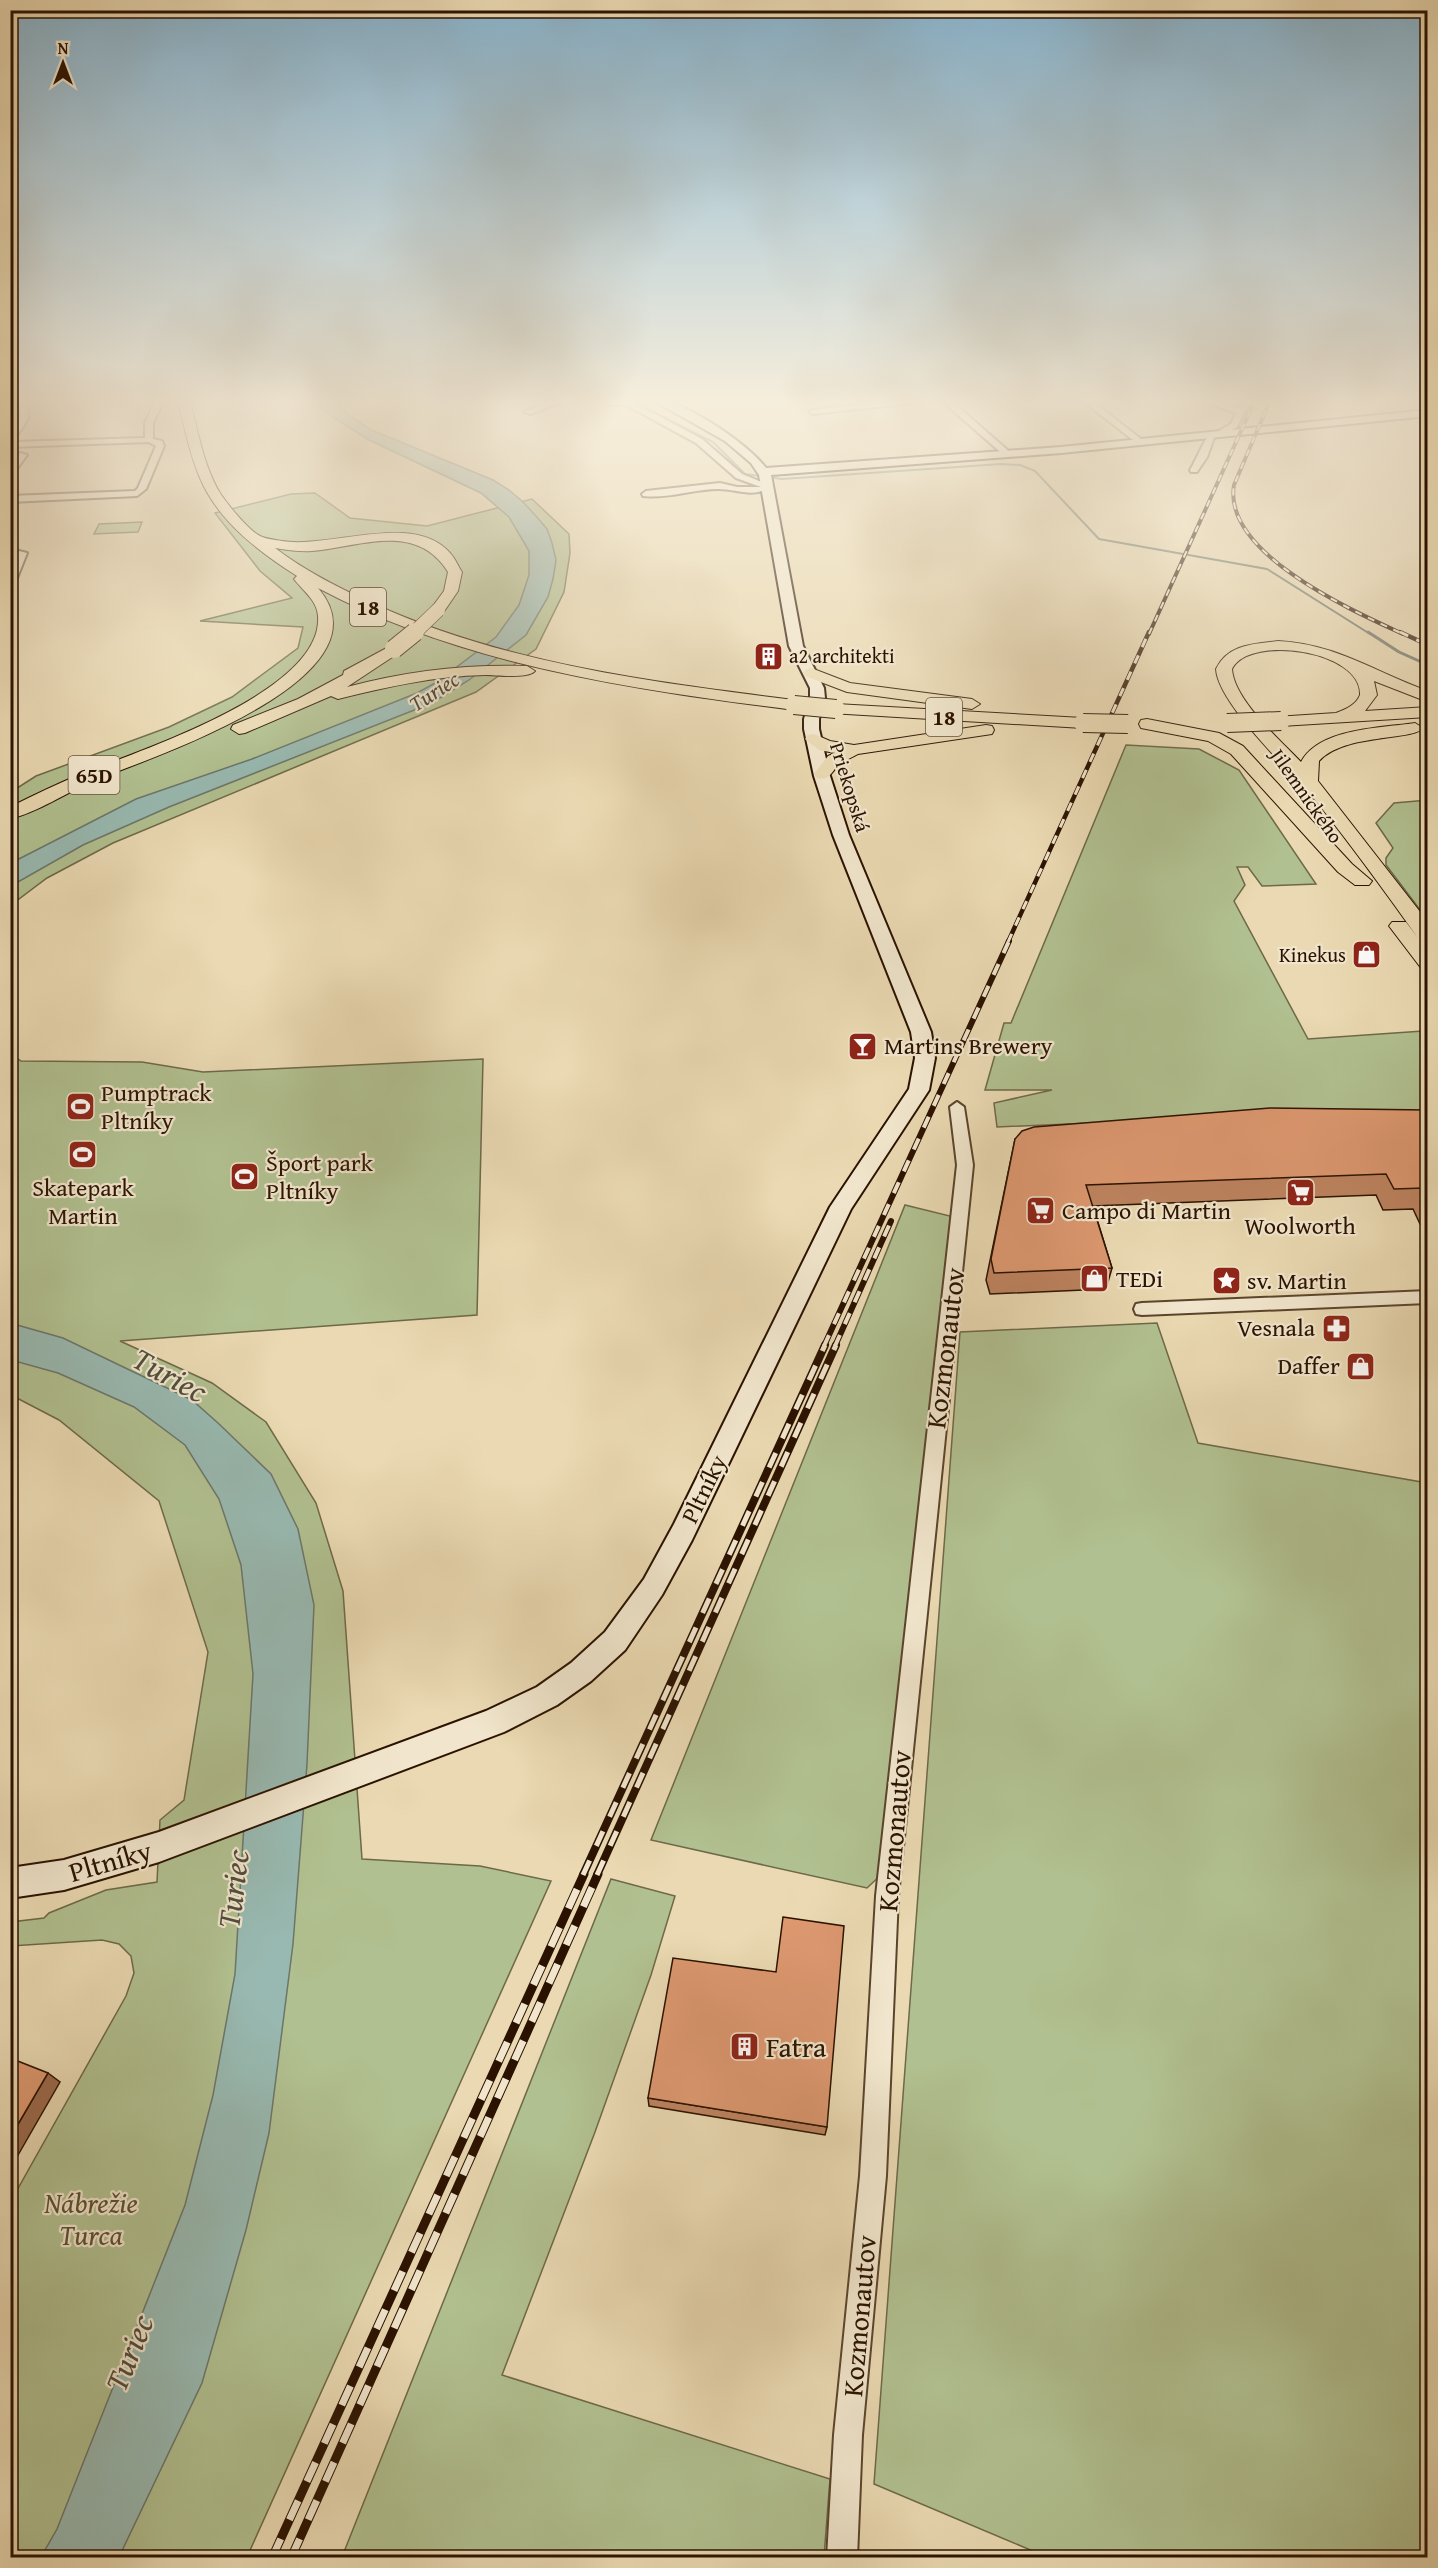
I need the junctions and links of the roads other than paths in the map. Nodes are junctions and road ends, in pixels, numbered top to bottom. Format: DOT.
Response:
graph roads {
  1 [pos="234,518"];
  2 [pos="772,518"];
  3 [pos="255,539"];
  4 [pos="347,542"];
  5 [pos="22,553"];
  6 [pos="289,565"];
  7 [pos="10,583"];
  8 [pos="323,585"];
  9 [pos="1352,662"];
  10 [pos="520,664"];
  11 [pos="365,668"];
  12 [pos="811,674"];
  13 [pos="847,687"];
  14 [pos="818,696"];
  15 [pos="1428,697"];
  16 [pos="295,706"];
  17 [pos="1428,712"];
  18 [pos="1334,719"];
  19 [pos="1051,722"];
  20 [pos="1148,724"];
  21 [pos="1428,726"];
  22 [pos="814,738"];
  23 [pos="179,742"];
  24 [pos="1271,742"];
  25 [pos="854,750"];
  26 [pos="823,774"];
  27 [pos="1309,782"];
  28 [pos="10,814"];
  29 [pos="10,826"];
  30 [pos="1362,880"];
  31 [pos="1428,937"];
  32 [pos="1428,964"];
  33 [pos="919,1090"];
  34 [pos="957,1107"];
  35 [pos="1428,1297"];
  36 [pos="1142,1309"];
  37 [pos="10,1883"];
  38 [pos="842,2558"];
  1 -- 3 [label="main road, 18"];
  2 -- 12 [label="street, Priekopská"];
  3 -- 4 [label="main road"];
  3 -- 6 [label="main road, 18"];
  4 -- 8 [label="main road"];
  4 -- 11 [label="main road, bridge"];
  5 -- 7 [label="street"];
  6 -- 8 [label="main road, 18"];
  6 -- 23 [label="main road"];
  8 -- 10 [label="main road, 18"];
  9 -- 15 [label="main road"];
  9 -- 18 [label="main road"];
  9 -- 24 [label="main road"];
  10 -- 16 [label="main road"];
  10 -- 19 [label="main road, 18, bridge"];
  11 -- 16 [label="main road"];
  11 -- 23 [label="main road"];
  12 -- 13 [label="main road"];
  12 -- 14 [label="street, Priekopská"];
  13 -- 14 [label="main road"];
  13 -- 19 [label="main road"];
  14 -- 22 [label="street, Priekopská"];
  16 -- 29 [label="main road, 65D"];
  17 -- 18 [label="main road, 18"];
  18 -- 20 [label="main road, 18, bridge"];
  19 -- 20 [label="main road, 18, bridge"];
  19 -- 25 [label="main road"];
  20 -- 30 [label="main road"];
  21 -- 27 [label="main road"];
  22 -- 25 [label="main road"];
  22 -- 26 [label="street, Priekopská"];
  23 -- 28 [label="main road, 65D"];
  24 -- 27 [label="main road, Jilemnického"];
  24 -- 30 [label="main road, Jilemnického"];
  25 -- 26 [label="main road"];
  26 -- 33 [label="street, Priekopská"];
  27 -- 31 [label="main road, Jilemnického"];
  30 -- 32 [label="main road, Jilemnického"];
  33 -- 37 [label="street, Pltníky"];
  34 -- 38 [label="street, Kozmonautov"];
  35 -- 36 [label="street"];
}
